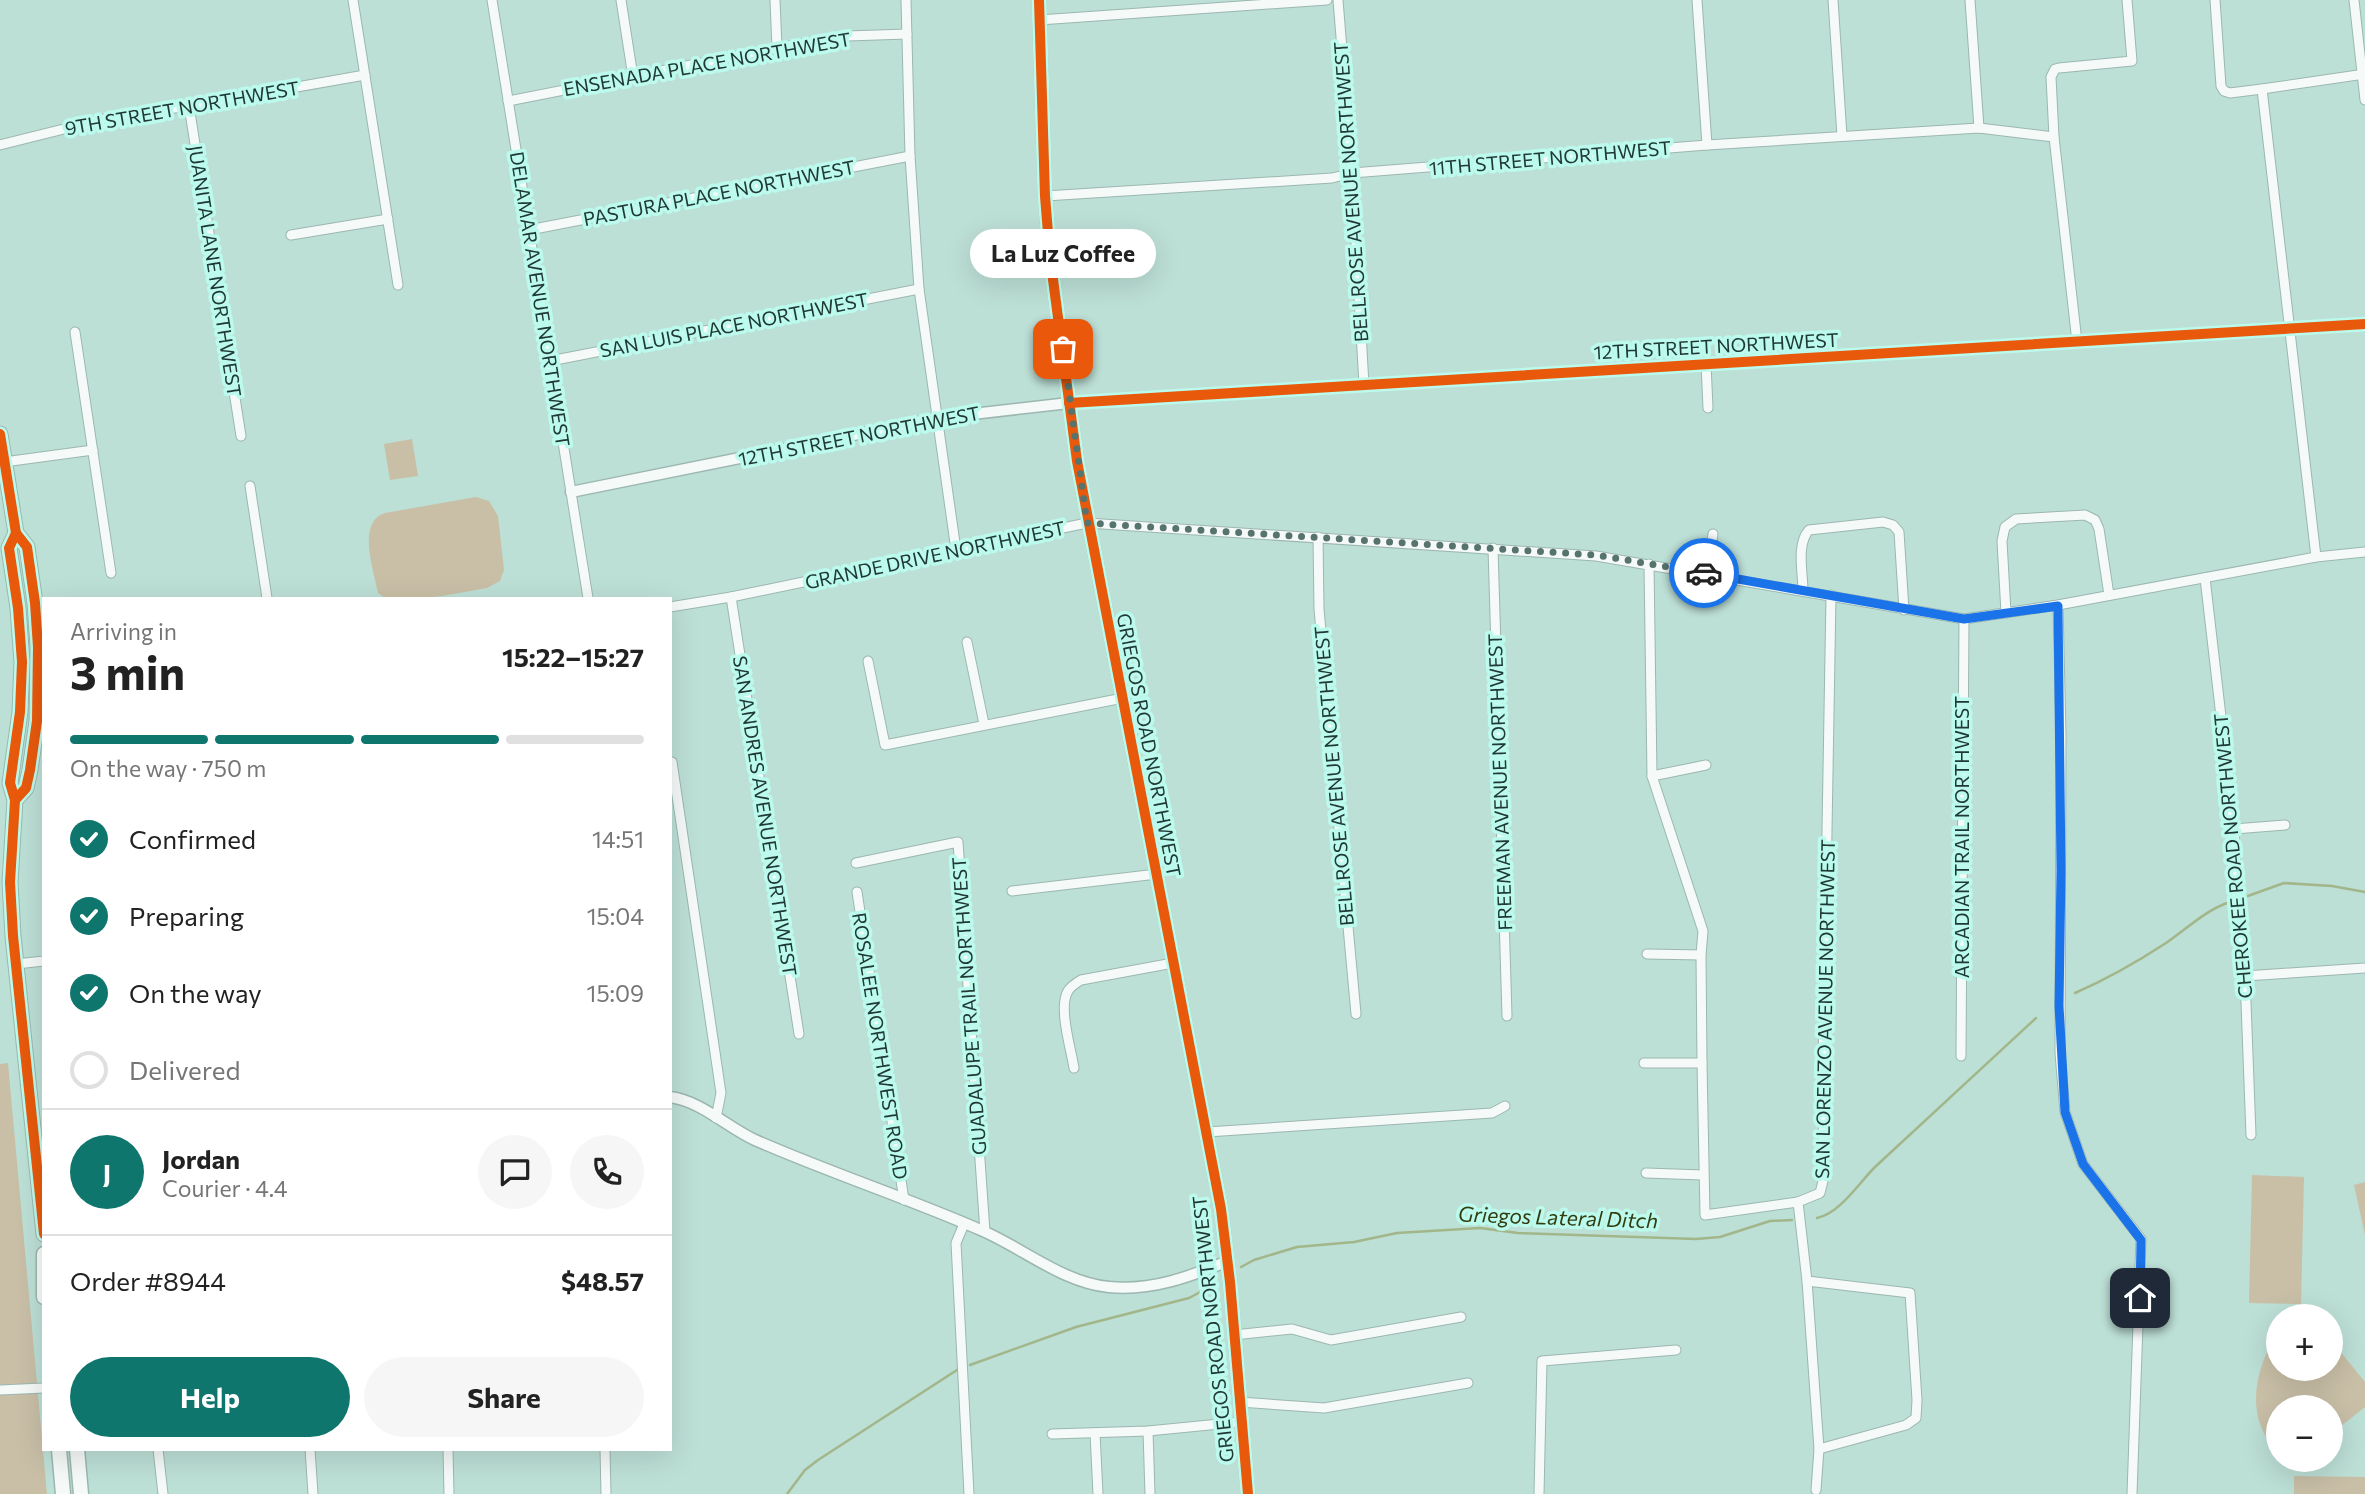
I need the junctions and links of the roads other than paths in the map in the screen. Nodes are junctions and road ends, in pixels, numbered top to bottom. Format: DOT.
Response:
graph roads {
  1 [pos="353,0"];
  2 [pos="492,0"];
  3 [pos="621,0"];
  4 [pos="775,0"];
  5 [pos="906,0"];
  6 [pos="1039,0"];
  7 [pos="1327,0"];
  8 [pos="1338,0"];
  9 [pos="1697,0"];
  10 [pos="1833,0"];
  11 [pos="1970,0"];
  12 [pos="2127,0"];
  13 [pos="2215,0"];
  14 [pos="2354,0"];
  15 [pos="1039,20"];
  16 [pos="907,34"];
  17 [pos="777,48"];
  18 [pos="2363,74"];
  19 [pos="365,75"];
  20 [pos="633,77"];
  21 [pos="2262,89"];
  22 [pos="2365,100"];
  23 [pos="508,101"];
  24 [pos="190,106"];
  25 [pos="1979,128"];
  26 [pos="1842,136"];
  27 [pos="2054,137"];
  28 [pos="0,145"];
  29 [pos="1707,145"];
  30 [pos="910,156"];
  31 [pos="1352,173"];
  32 [pos="1045,196"];
  33 [pos="388,219"];
  34 [pos="529,230"];
  35 [pos="291,235"];
  36 [pos="398,285"];
  37 [pos="919,289"];
  38 [pos="2365,324"];
  39 [pos="2290,328"];
  40 [pos="75,332"];
  41 [pos="2077,342"];
  42 [pos="550,361"];
  43 [pos="1706,364"];
  44 [pos="1364,385"];
  45 [pos="1069,403"];
  46 [pos="1709,408"];
  47 [pos="938,418"];
  48 [pos="0,434"];
  49 [pos="241,436"];
  50 [pos="93,450"];
  51 [pos="4,462"];
  52 [pos="250,486"];
  53 [pos="571,492"];
  54 [pos="1087,523"];
  55 [pos="1713,534"];
  56 [pos="1318,537"];
  57 [pos="1493,548"];
  58 [pos="956,550"];
  59 [pos="2365,552"];
  60 [pos="2316,557"];
  61 [pos="1649,564"];
  62 [pos="111,573"];
  63 [pos="1707,573"];
  64 [pos="2205,578"];
  65 [pos="1803,591"];
  66 [pos="1831,595"];
  67 [pos="2109,595"];
  68 [pos="267,597"];
  69 [pos="588,597"];
  70 [pos="731,597"];
  71 [pos="2058,606"];
  72 [pos="672,607"];
  73 [pos="1904,610"];
  74 [pos="2006,614"];
  75 [pos="1964,619"];
  76 [pos="967,642"];
  77 [pos="868,661"];
  78 [pos="1123,698"];
  79 [pos="984,724"];
  80 [pos="672,762"];
  81 [pos="1706,765"];
  82 [pos="1652,776"];
  83 [pos="2285,824"];
  84 [pos="2234,829"];
  85 [pos="856,863"];
  86 [pos="1157,874"];
  87 [pos="1012,891"];
  88 [pos="857,892"];
  89 [pos="1647,954"];
  90 [pos="1701,955"];
  91 [pos="42,961"];
  92 [pos="1173,963"];
  93 [pos="16,964"];
  94 [pos="2365,968"];
  95 [pos="2245,976"];
  96 [pos="1356,1014"];
  97 [pos="1507,1016"];
  98 [pos="799,1034"];
  99 [pos="1961,1056"];
  100 [pos="1644,1063"];
  101 [pos="1702,1063"];
  102 [pos="1074,1068"];
  103 [pos="672,1097"];
  104 [pos="1505,1106"];
  105 [pos="716,1118"];
  106 [pos="1207,1132"];
  107 [pos="2250,1135"];
  108 [pos="1646,1173"];
  109 [pos="1703,1175"];
  110 [pos="904,1200"];
  111 [pos="1798,1202"];
  112 [pos="42,1215"];
  113 [pos="964,1224"];
  114 [pos="985,1232"];
  115 [pos="1228,1261"];
  116 [pos="1807,1281"];
  117 [pos="1461,1317"];
  118 [pos="1234,1335"];
  119 [pos="1676,1350"];
  120 [pos="1468,1383"];
  121 [pos="42,1388"];
  122 [pos="0,1390"];
  123 [pos="1239,1402"];
  124 [pos="1240,1422"];
  125 [pos="1148,1431"];
  126 [pos="1095,1433"];
  127 [pos="1052,1434"];
  128 [pos="1819,1449"];
  129 [pos="59,1451"];
  130 [pos="77,1451"];
  131 [pos="158,1451"];
  132 [pos="310,1451"];
  133 [pos="449,1451"];
  134 [pos="605,1451"];
  135 [pos="1816,1490"];
  136 [pos="64,1494"];
  137 [pos="81,1494"];
  138 [pos="163,1494"];
  139 [pos="313,1494"];
  140 [pos="449,1494"];
  141 [pos="606,1494"];
  142 [pos="969,1494"];
  143 [pos="1098,1494"];
  144 [pos="1150,1494"];
  145 [pos="1248,1494"];
  146 [pos="1539,1494"];
  147 [pos="2132,1494"];
  1 -- 19 [label="street"];
  2 -- 23 [label="street, DELAMAR AVENUE NORTHWEST"];
  3 -- 20 [label="street"];
  4 -- 17 [label="street"];
  5 -- 16 [label="street"];
  6 -- 15 [label="main road, GRIEGOS ROAD NORTHWEST"];
  7 -- 15 [label="street"];
  8 -- 31 [label="street, BELLROSE AVENUE NORTHWEST"];
  9 -- 29 [label="street"];
  10 -- 26 [label="street"];
  11 -- 25 [label="street"];
  12 -- 27 [label="street"];
  13 -- 21 [label="street"];
  14 -- 18 [label="street"];
  15 -- 32 [label="main road, GRIEGOS ROAD NORTHWEST"];
  16 -- 17 [label="street, ENSENADA PLACE NORTHWEST"];
  16 -- 30 [label="street"];
  17 -- 20 [label="street, ENSENADA PLACE NORTHWEST"];
  18 -- 21 [label="street"];
  18 -- 22 [label="street"];
  19 -- 24 [label="street, 9TH STREET NORTHWEST"];
  19 -- 33 [label="street"];
  20 -- 23 [label="street, ENSENADA PLACE NORTHWEST"];
  21 -- 39 [label="street"];
  23 -- 34 [label="street, DELAMAR AVENUE NORTHWEST"];
  24 -- 28 [label="street, 9TH STREET NORTHWEST"];
  24 -- 49 [label="street, JUANITA LANE NORTHWEST"];
  25 -- 26 [label="street, 11TH STREET NORTHWEST"];
  25 -- 27 [label="street, 11TH STREET NORTHWEST"];
  26 -- 29 [label="street, 11TH STREET NORTHWEST"];
  27 -- 41 [label="street"];
  29 -- 31 [label="street, 11TH STREET NORTHWEST"];
  30 -- 34 [label="street, PASTURA PLACE NORTHWEST"];
  30 -- 37 [label="street"];
  31 -- 32 [label="street, 11TH STREET NORTHWEST"];
  31 -- 44 [label="street, BELLROSE AVENUE NORTHWEST"];
  32 -- 45 [label="main road, GRIEGOS ROAD NORTHWEST"];
  33 -- 35 [label="street"];
  33 -- 36 [label="street"];
  34 -- 42 [label="street, DELAMAR AVENUE NORTHWEST"];
  37 -- 42 [label="street, SAN LUIS PLACE NORTHWEST"];
  37 -- 47 [label="street"];
  38 -- 39 [label="street, 12TH STREET NORTHWEST"];
  39 -- 41 [label="street, 12TH STREET NORTHWEST"];
  39 -- 60 [label="street"];
  40 -- 50 [label="street"];
  41 -- 43 [label="street, 12TH STREET NORTHWEST"];
  42 -- 53 [label="street, DELAMAR AVENUE NORTHWEST"];
  43 -- 44 [label="street, 12TH STREET NORTHWEST"];
  43 -- 46 [label="street"];
  44 -- 45 [label="street, 12TH STREET NORTHWEST"];
  45 -- 47 [label="street, 12TH STREET NORTHWEST"];
  45 -- 54 [label="main road, GRIEGOS ROAD NORTHWEST"];
  47 -- 53 [label="street, 12TH STREET NORTHWEST"];
  47 -- 58 [label="street"];
  48 -- 51 [label="main road"];
  50 -- 51 [label="street"];
  50 -- 62 [label="street"];
  51 -- 93 [label="main road"];
  52 -- 68 [label="street"];
  53 -- 69 [label="street, DELAMAR AVENUE NORTHWEST"];
  54 -- 56 [label="street, GRANDE DRIVE NORTHWEST"];
  54 -- 58 [label="street, GRANDE DRIVE NORTHWEST"];
  54 -- 78 [label="main road, GRIEGOS ROAD NORTHWEST"];
  55 -- 63 [label="street"];
  56 -- 57 [label="street, GRANDE DRIVE NORTHWEST"];
  56 -- 96 [label="street, BELLROSE AVENUE NORTHWEST"];
  57 -- 61 [label="street, GRANDE DRIVE NORTHWEST"];
  57 -- 97 [label="street, FREEMAN AVENUE NORTHWEST"];
  58 -- 70 [label="street, GRANDE DRIVE NORTHWEST"];
  59 -- 60 [label="street, GRANDE DRIVE NORTHWEST"];
  60 -- 64 [label="street, GRANDE DRIVE NORTHWEST"];
  61 -- 63 [label="street, GRANDE DRIVE NORTHWEST"];
  61 -- 82 [label="street"];
  63 -- 65 [label="street, GRANDE DRIVE NORTHWEST"];
  64 -- 67 [label="street, GRANDE DRIVE NORTHWEST"];
  64 -- 84 [label="street, CHEROKEE ROAD NORTHWEST"];
  65 -- 66 [label="street, GRANDE DRIVE NORTHWEST"];
  65 -- 73 [label="street"];
  66 -- 73 [label="street, GRANDE DRIVE NORTHWEST"];
  66 -- 111 [label="street, SAN LORENZO AVENUE NORTHWEST"];
  67 -- 71 [label="street, GRANDE DRIVE NORTHWEST"];
  67 -- 74 [label="street"];
  70 -- 72 [label="street, GRANDE DRIVE NORTHWEST"];
  70 -- 98 [label="street, SAN ANDRES AVENUE NORTHWEST"];
  71 -- 74 [label="street, GRANDE DRIVE NORTHWEST"];
  71 -- 147 [label="street"];
  73 -- 75 [label="street, GRANDE DRIVE NORTHWEST"];
  74 -- 75 [label="street, GRANDE DRIVE NORTHWEST"];
  75 -- 99 [label="street, ARCADIAN TRAIL NORTHWEST"];
  76 -- 79 [label="street"];
  77 -- 79 [label="street"];
  78 -- 79 [label="street"];
  78 -- 86 [label="main road, GRIEGOS ROAD NORTHWEST"];
  80 -- 105 [label="street"];
  81 -- 82 [label="street"];
  82 -- 90 [label="street"];
  83 -- 84 [label="street"];
  84 -- 95 [label="street, CHEROKEE ROAD NORTHWEST"];
  85 -- 114 [label="street, GUADALUPE TRAIL NORTHWEST"];
  86 -- 87 [label="street"];
  86 -- 92 [label="main road, GRIEGOS ROAD NORTHWEST"];
  88 -- 110 [label="street, ROSALEE NORTHWEST ROAD"];
  89 -- 90 [label="street"];
  90 -- 101 [label="street"];
  91 -- 93 [label="street"];
  92 -- 102 [label="street"];
  92 -- 106 [label="main road, GRIEGOS ROAD NORTHWEST"];
  93 -- 112 [label="main road"];
  94 -- 95 [label="street"];
  95 -- 107 [label="street, CHEROKEE ROAD NORTHWEST"];
  100 -- 101 [label="street"];
  101 -- 109 [label="street"];
  103 -- 105 [label="street"];
  104 -- 106 [label="street"];
  105 -- 110 [label="street"];
  106 -- 115 [label="main road, GRIEGOS ROAD NORTHWEST"];
  108 -- 109 [label="street"];
  109 -- 111 [label="street"];
  110 -- 113 [label="street"];
  111 -- 116 [label="street, SAN LORENZO AVENUE NORTHWEST"];
  113 -- 114 [label="street"];
  113 -- 142 [label="street"];
  114 -- 115 [label="street"];
  115 -- 118 [label="main road, GRIEGOS ROAD NORTHWEST"];
  116 -- 128 [label="street, SAN LORENZO AVENUE NORTHWEST"];
  116 -- 128 [label="street"];
  117 -- 118 [label="street"];
  118 -- 123 [label="main road, GRIEGOS ROAD NORTHWEST"];
  119 -- 146 [label="street"];
  120 -- 123 [label="street"];
  121 -- 122 [label="street"];
  123 -- 124 [label="main road, GRIEGOS ROAD NORTHWEST"];
  124 -- 125 [label="street"];
  124 -- 145 [label="main road, GRIEGOS ROAD NORTHWEST"];
  125 -- 126 [label="street"];
  125 -- 144 [label="street"];
  126 -- 127 [label="street"];
  126 -- 143 [label="street"];
  128 -- 135 [label="street, SAN LORENZO AVENUE NORTHWEST"];
  129 -- 136 [label="main road"];
  130 -- 137 [label="main road"];
  131 -- 138 [label="street"];
  132 -- 139 [label="street"];
  133 -- 140 [label="street"];
  134 -- 141 [label="street"];
}
